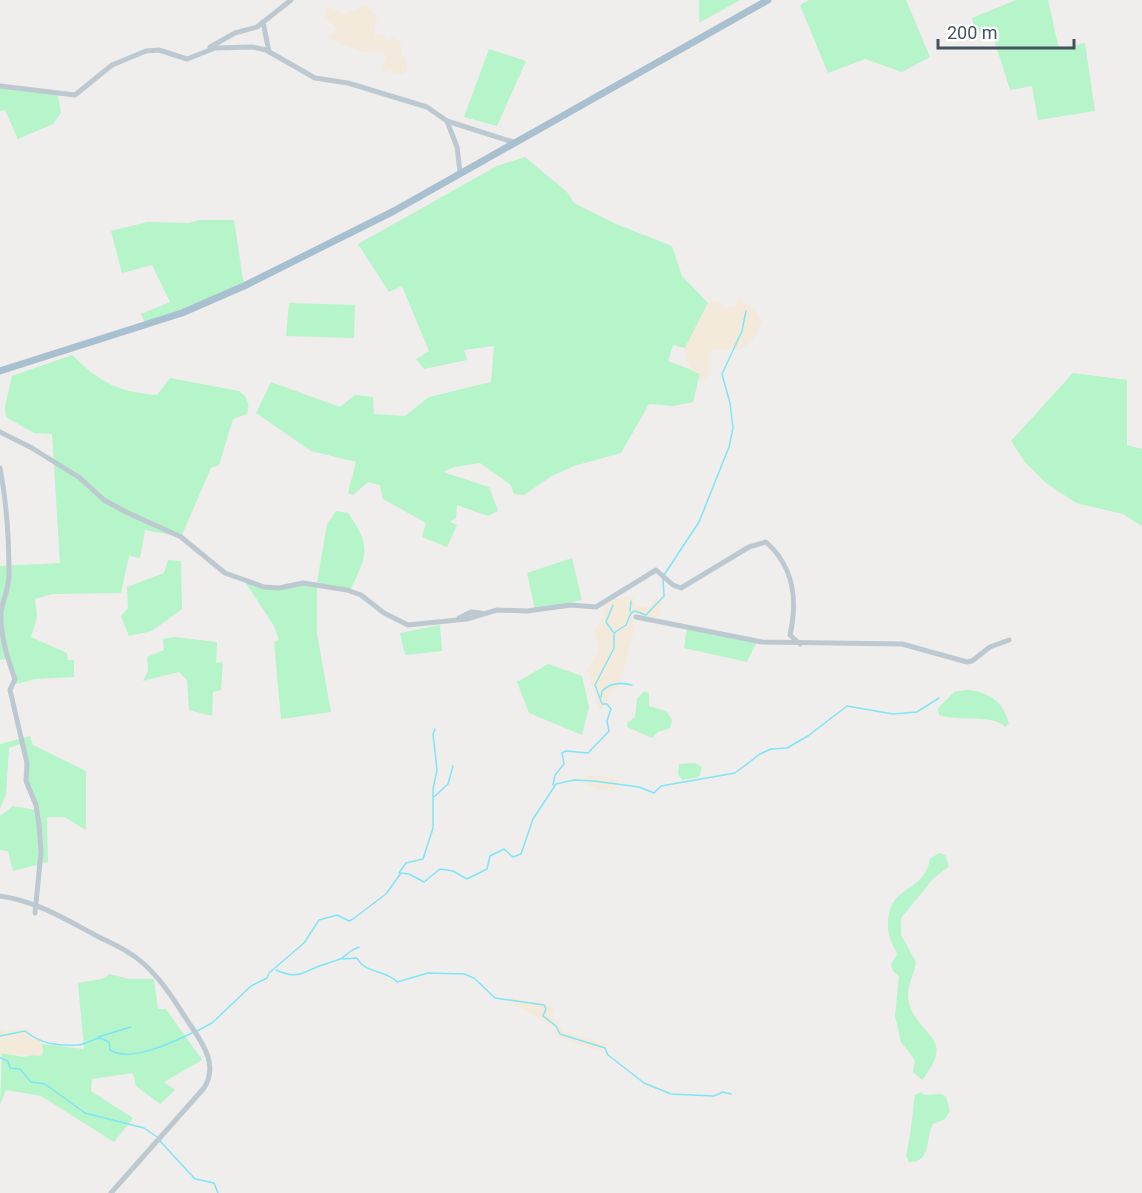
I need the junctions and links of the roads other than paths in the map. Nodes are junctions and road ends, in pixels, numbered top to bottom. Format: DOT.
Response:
graph roads {
  1 [pos="291,0"];
  2 [pos="768,0"];
  3 [pos="263,22"];
  4 [pos="207,50"];
  5 [pos="269,52"];
  6 [pos="0,86"];
  7 [pos="447,121"];
  8 [pos="513,142"];
  9 [pos="460,172"];
  10 [pos="0,372"];
  11 [pos="0,432"];
  12 [pos="0,468"];
  13 [pos="636,617"];
  14 [pos="1010,640"];
  15 [pos="0,642"];
  16 [pos="800,644"];
  17 [pos="6,654"];
  18 [pos="0,896"];
  19 [pos="35,905"];
  20 [pos="35,913"];
  21 [pos="111,1193"];
  1 -- 3 [label="street"];
  2 -- 8 [label="main road"];
  3 -- 4 [label="street"];
  3 -- 5 [label="street"];
  4 -- 5 [label="street"];
  4 -- 6 [label="street"];
  5 -- 7 [label="street"];
  7 -- 8 [label="street"];
  7 -- 9 [label="street"];
  8 -- 9 [label="main road"];
  9 -- 10 [label="main road"];
  11 -- 16 [label="street"];
  12 -- 17 [label="street"];
  13 -- 16 [label="street"];
  14 -- 16 [label="street"];
  15 -- 17 [label="street"];
  17 -- 19 [label="street"];
  18 -- 19 [label="street"];
  19 -- 20 [label="street"];
  19 -- 21 [label="street"];
}
